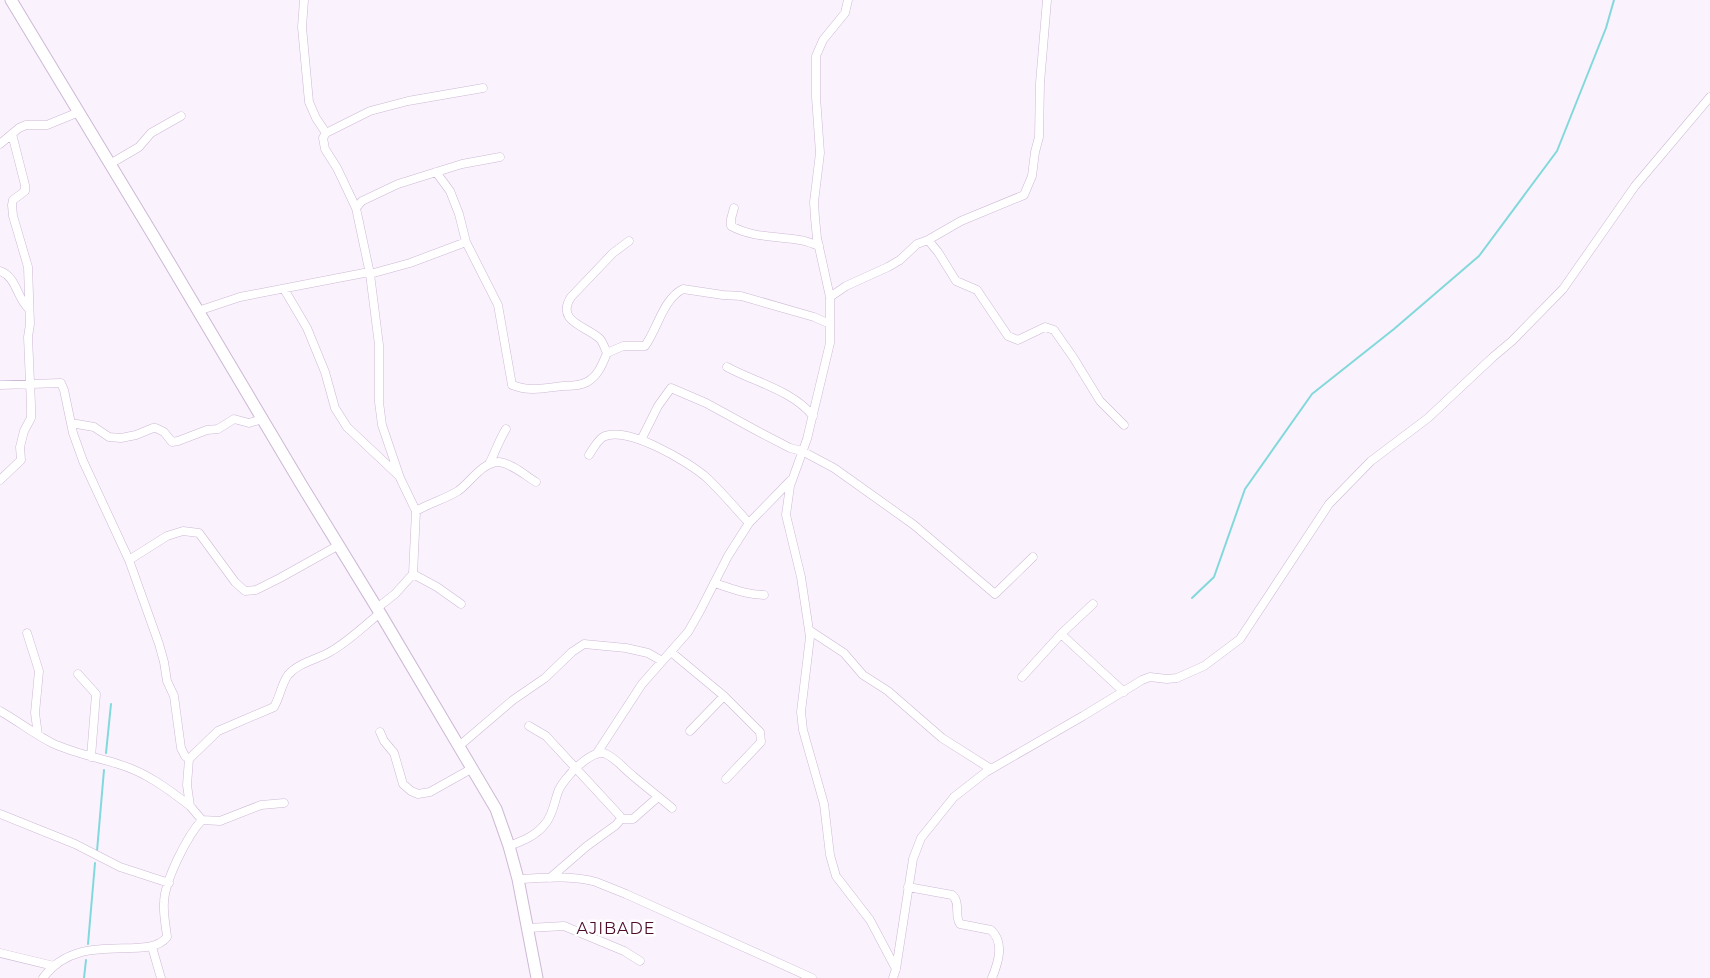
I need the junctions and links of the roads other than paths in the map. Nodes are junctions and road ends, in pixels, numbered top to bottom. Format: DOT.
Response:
graph roads {
  1 [pos="11,0"];
  2 [pos="304,0"];
  3 [pos="848,0"];
  4 [pos="1047,0"];
  5 [pos="484,88"];
  6 [pos="1710,97"];
  7 [pos="79,112"];
  8 [pos="181,116"];
  9 [pos="326,132"];
  10 [pos="12,134"];
  11 [pos="0,144"];
  12 [pos="500,158"];
  13 [pos="110,164"];
  14 [pos="436,172"];
  15 [pos="356,208"];
  16 [pos="734,208"];
  17 [pos="928,240"];
  18 [pos="629,241"];
  19 [pos="466,242"];
  20 [pos="819,246"];
  21 [pos="0,271"];
  22 [pos="370,274"];
  23 [pos="284,289"];
  24 [pos="830,297"];
  25 [pos="28,308"];
  26 [pos="198,311"];
  27 [pos="830,324"];
  28 [pos="606,353"];
  29 [pos="727,367"];
  30 [pos="30,384"];
  31 [pos="0,385"];
  32 [pos="813,416"];
  33 [pos="262,419"];
  34 [pos="71,423"];
  35 [pos="1124,425"];
  36 [pos="506,429"];
  37 [pos="641,440"];
  38 [pos="802,451"];
  39 [pos="589,455"];
  40 [pos="489,464"];
  41 [pos="400,478"];
  42 [pos="792,479"];
  43 [pos="0,480"];
  44 [pos="536,482"];
  45 [pos="416,511"];
  46 [pos="749,523"];
  47 [pos="339,545"];
  48 [pos="1033,557"];
  49 [pos="129,560"];
  50 [pos="413,574"];
  51 [pos="714,583"];
  52 [pos="764,595"];
  53 [pos="461,604"];
  54 [pos="1093,604"];
  55 [pos="378,610"];
  56 [pos="809,630"];
  57 [pos="27,633"];
  58 [pos="1061,634"];
  59 [pos="671,652"];
  60 [pos="662,661"];
  61 [pos="78,674"];
  62 [pos="1022,677"];
  63 [pos="1124,692"];
  64 [pos="724,696"];
  65 [pos="0,711"];
  66 [pos="528,726"];
  67 [pos="690,730"];
  68 [pos="380,732"];
  69 [pos="38,735"];
  70 [pos="458,747"];
  71 [pos="597,753"];
  72 [pos="91,756"];
  73 [pos="189,759"];
  74 [pos="471,769"];
  75 [pos="576,769"];
  76 [pos="992,769"];
  77 [pos="726,780"];
  78 [pos="658,797"];
  79 [pos="284,804"];
  80 [pos="190,806"];
  81 [pos="672,808"];
  82 [pos="0,814"];
  83 [pos="621,819"];
  84 [pos="202,820"];
  85 [pos="509,846"];
  86 [pos="550,878"];
  87 [pos="518,880"];
  88 [pos="169,883"];
  89 [pos="908,888"];
  90 [pos="528,928"];
  91 [pos="152,947"];
  92 [pos="0,953"];
  93 [pos="640,961"];
  94 [pos="54,966"];
  95 [pos="896,968"];
  96 [pos="43,978"];
  97 [pos="162,978"];
  98 [pos="537,978"];
  99 [pos="812,978"];
  100 [pos="893,978"];
  101 [pos="992,978"];
  1 -- 7 [label="main road"];
  2 -- 9 [label="street"];
  3 -- 20 [label="street"];
  4 -- 17 [label="street"];
  5 -- 9 [label="street"];
  6 -- 63 [label="street"];
  7 -- 10 [label="street"];
  7 -- 13 [label="main road"];
  8 -- 13 [label="street"];
  9 -- 15 [label="street"];
  10 -- 11 [label="street"];
  10 -- 25 [label="street"];
  12 -- 14 [label="street"];
  13 -- 26 [label="main road"];
  14 -- 15 [label="street"];
  14 -- 19 [label="street"];
  15 -- 22 [label="street"];
  16 -- 20 [label="street"];
  17 -- 24 [label="street"];
  17 -- 35 [label="street"];
  18 -- 28 [label="street"];
  19 -- 22 [label="street"];
  19 -- 28 [label="street"];
  20 -- 24 [label="street"];
  21 -- 25 [label="street"];
  22 -- 23 [label="street"];
  22 -- 41 [label="street"];
  23 -- 26 [label="street"];
  23 -- 41 [label="street"];
  24 -- 27 [label="street"];
  25 -- 30 [label="street"];
  26 -- 33 [label="main road"];
  27 -- 28 [label="street"];
  27 -- 32 [label="street"];
  29 -- 32 [label="street"];
  30 -- 31 [label="street"];
  30 -- 34 [label="street"];
  30 -- 43 [label="street"];
  32 -- 38 [label="street"];
  33 -- 34 [label="street"];
  33 -- 47 [label="main road"];
  34 -- 49 [label="street"];
  36 -- 40 [label="street"];
  37 -- 38 [label="street"];
  37 -- 39 [label="street"];
  37 -- 46 [label="street"];
  38 -- 42 [label="street"];
  38 -- 48 [label="street"];
  40 -- 44 [label="street"];
  40 -- 45 [label="street"];
  41 -- 45 [label="street"];
  42 -- 46 [label="street"];
  42 -- 56 [label="street"];
  45 -- 50 [label="street"];
  46 -- 51 [label="street"];
  47 -- 49 [label="street"];
  47 -- 55 [label="main road"];
  49 -- 73 [label="street"];
  50 -- 53 [label="street"];
  50 -- 55 [label="street"];
  51 -- 52 [label="street"];
  51 -- 59 [label="street"];
  54 -- 58 [label="street"];
  55 -- 70 [label="main road"];
  55 -- 73 [label="street"];
  56 -- 76 [label="street"];
  56 -- 95 [label="street"];
  57 -- 69 [label="street"];
  58 -- 62 [label="street"];
  58 -- 63 [label="street"];
  59 -- 60 [label="street"];
  59 -- 64 [label="street"];
  60 -- 70 [label="street"];
  60 -- 71 [label="street"];
  61 -- 72 [label="street"];
  63 -- 76 [label="street"];
  64 -- 67 [label="street"];
  64 -- 77 [label="street"];
  65 -- 69 [label="street"];
  66 -- 75 [label="street"];
  68 -- 74 [label="street"];
  69 -- 72 [label="street"];
  70 -- 74 [label="main road"];
  71 -- 75 [label="street"];
  71 -- 78 [label="street"];
  72 -- 80 [label="street"];
  73 -- 80 [label="street"];
  74 -- 85 [label="main road"];
  75 -- 83 [label="street"];
  75 -- 85 [label="street"];
  76 -- 89 [label="street"];
  78 -- 81 [label="street"];
  78 -- 83 [label="street"];
  79 -- 84 [label="street"];
  80 -- 84 [label="street"];
  82 -- 88 [label="street"];
  83 -- 86 [label="street"];
  84 -- 88 [label="street"];
  85 -- 87 [label="main road"];
  86 -- 87 [label="street"];
  86 -- 99 [label="street"];
  87 -- 90 [label="main road"];
  88 -- 91 [label="street"];
  89 -- 95 [label="street"];
  89 -- 101 [label="street"];
  90 -- 93 [label="street"];
  90 -- 98 [label="main road"];
  91 -- 94 [label="street"];
  91 -- 97 [label="street"];
  92 -- 94 [label="street"];
  94 -- 96 [label="street"];
  95 -- 100 [label="street"];
}
